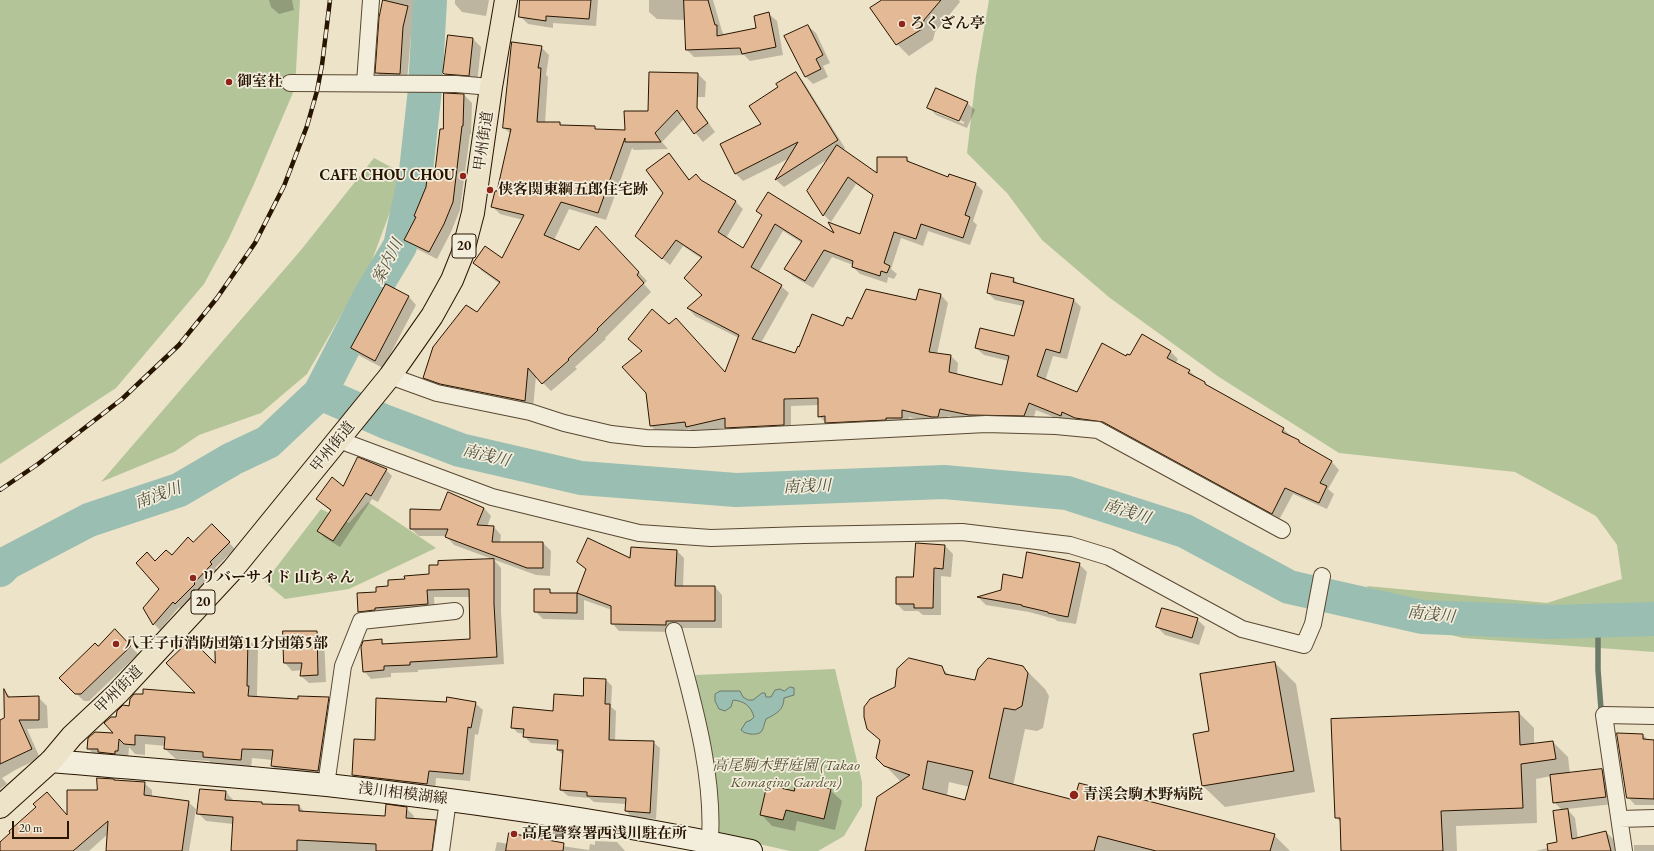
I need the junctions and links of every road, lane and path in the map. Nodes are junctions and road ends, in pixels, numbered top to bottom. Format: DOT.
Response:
graph roads {
  1 [pos="371,0"];
  2 [pos="506,0"];
  3 [pos="290,83"];
  4 [pos="366,83"];
  5 [pos="492,87"];
  6 [pos="386,381"];
  7 [pos="342,436"];
  8 [pos="1282,530"];
  9 [pos="1322,576"];
  10 [pos="455,611"];
  11 [pos="674,631"];
  12 [pos="1654,716"];
  13 [pos="51,761"];
  14 [pos="326,785"];
  15 [pos="448,800"];
  16 [pos="0,807"];
  17 [pos="1620,818"];
  18 [pos="1654,818"];
  19 [pos="709,847"];
  20 [pos="441,851"];
  21 [pos="751,851"];
  22 [pos="1624,851"];
  1 -- 4 [label="street"];
  2 -- 5 [label="highway, 甲州街道 / 20"];
  3 -- 4 [label="street"];
  4 -- 5 [label="street"];
  5 -- 6 [label="highway, 甲州街道 / 20"];
  6 -- 7 [label="highway, 甲州街道 / 20"];
  6 -- 8 [label="street"];
  7 -- 9 [label="street"];
  7 -- 13 [label="highway, 甲州街道 / 20"];
  10 -- 14 [label="street"];
  11 -- 19 [label="street"];
  12 -- 17 [label="street"];
  13 -- 14 [label="main road, 浅川相模湖線"];
  13 -- 16 [label="highway, 甲州街道 / 20"];
  14 -- 15 [label="main road, 浅川相模湖線"];
  15 -- 19 [label="main road, 浅川相模湖線"];
  15 -- 20 [label="street"];
  17 -- 18 [label="street"];
  17 -- 22 [label="street"];
  19 -- 21 [label="main road, 浅川相模湖線"];
}
